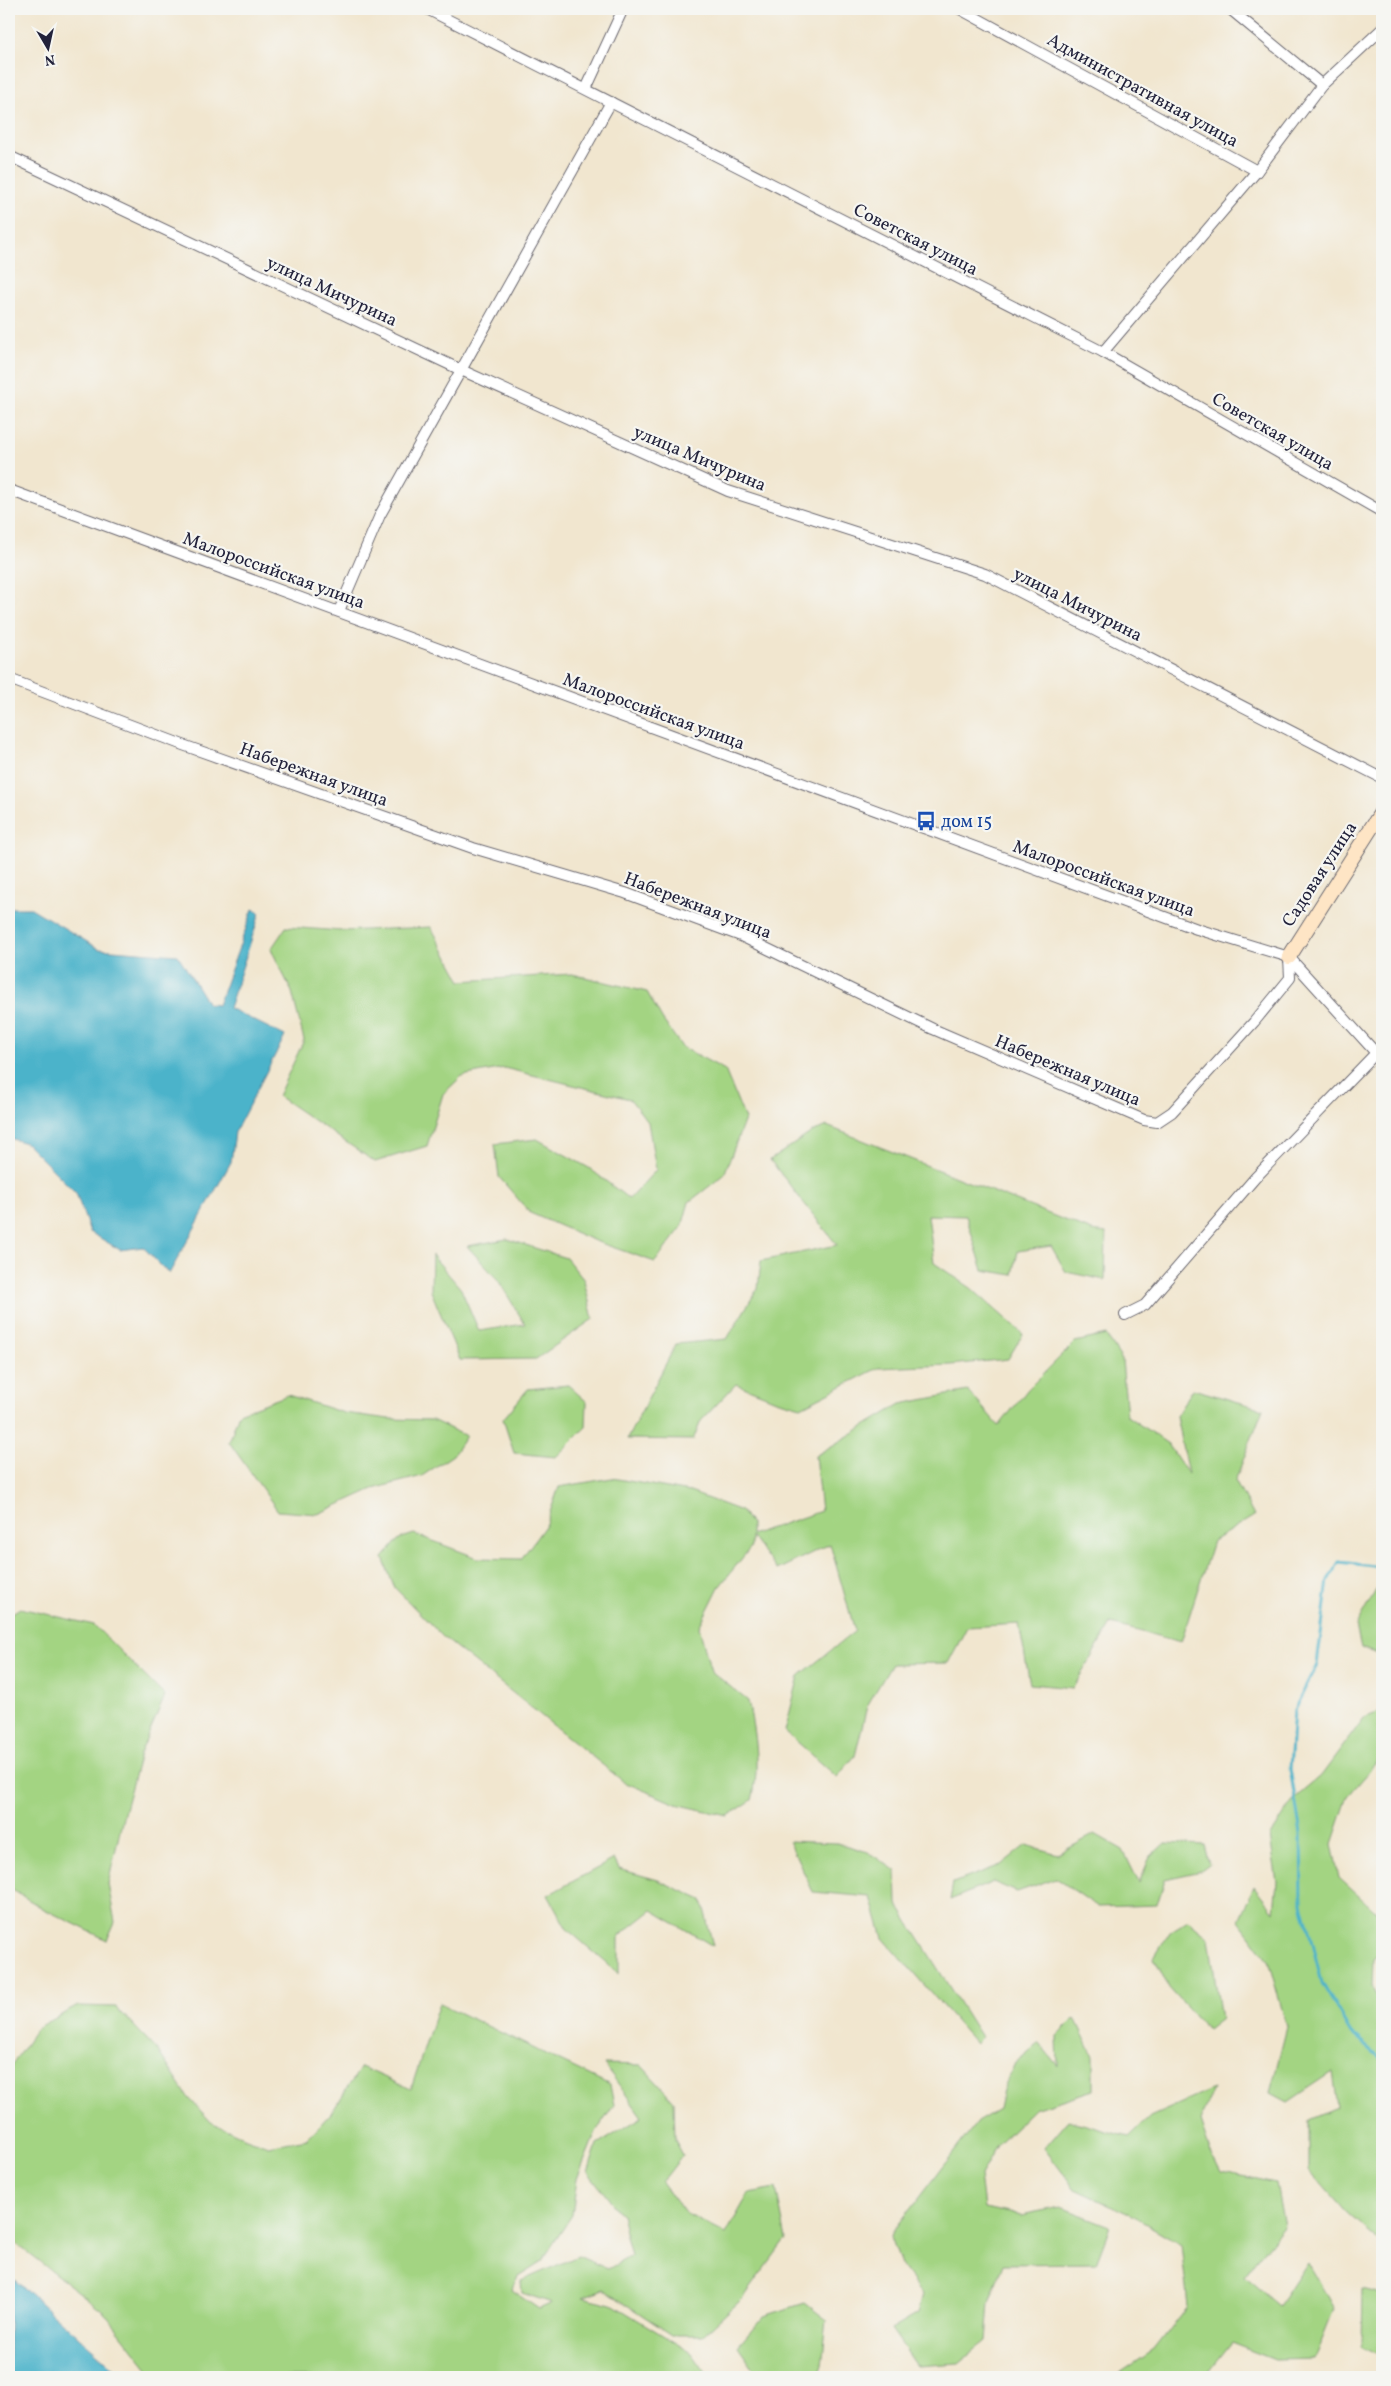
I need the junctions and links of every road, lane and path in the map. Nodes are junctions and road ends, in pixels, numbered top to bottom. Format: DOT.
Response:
graph roads {
  1 [pos="427,9"];
  2 [pos="623,9"];
  3 [pos="960,9"];
  4 [pos="1230,9"];
  5 [pos="1382,29"];
  6 [pos="1322,86"];
  7 [pos="586,89"];
  8 [pos="611,102"];
  9 [pos="9,156"];
  10 [pos="1257,171"];
  11 [pos="1103,352"];
  12 [pos="459,369"];
  13 [pos="9,490"];
  14 [pos="1382,512"];
  15 [pos="339,611"];
  16 [pos="9,680"];
  17 [pos="1382,778"];
  18 [pos="1382,811"];
  19 [pos="1289,958"];
  20 [pos="1379,1055"];
  21 [pos="1125,1314"];
  1 -- 7 [label="street, Советская улица"];
  2 -- 7 [label="street"];
  3 -- 10 [label="street, Административная улица"];
  4 -- 6 [label="street"];
  5 -- 6 [label="street"];
  6 -- 10 [label="street"];
  7 -- 8 [label="street, Советская улица"];
  8 -- 11 [label="street, Советская улица"];
  8 -- 12 [label="street"];
  9 -- 12 [label="street, улица Мичурина"];
  10 -- 11 [label="street"];
  11 -- 14 [label="street, Советская улица"];
  12 -- 15 [label="street"];
  12 -- 17 [label="street, улица Мичурина"];
  13 -- 15 [label="street, Малороссийская улица"];
  15 -- 19 [label="street, Малороссийская улица"];
  16 -- 19 [label="street, Набережная улица"];
  18 -- 19 [label="street, Садовая улица"];
  19 -- 20 [label="street"];
  20 -- 21 [label="street"];
}
